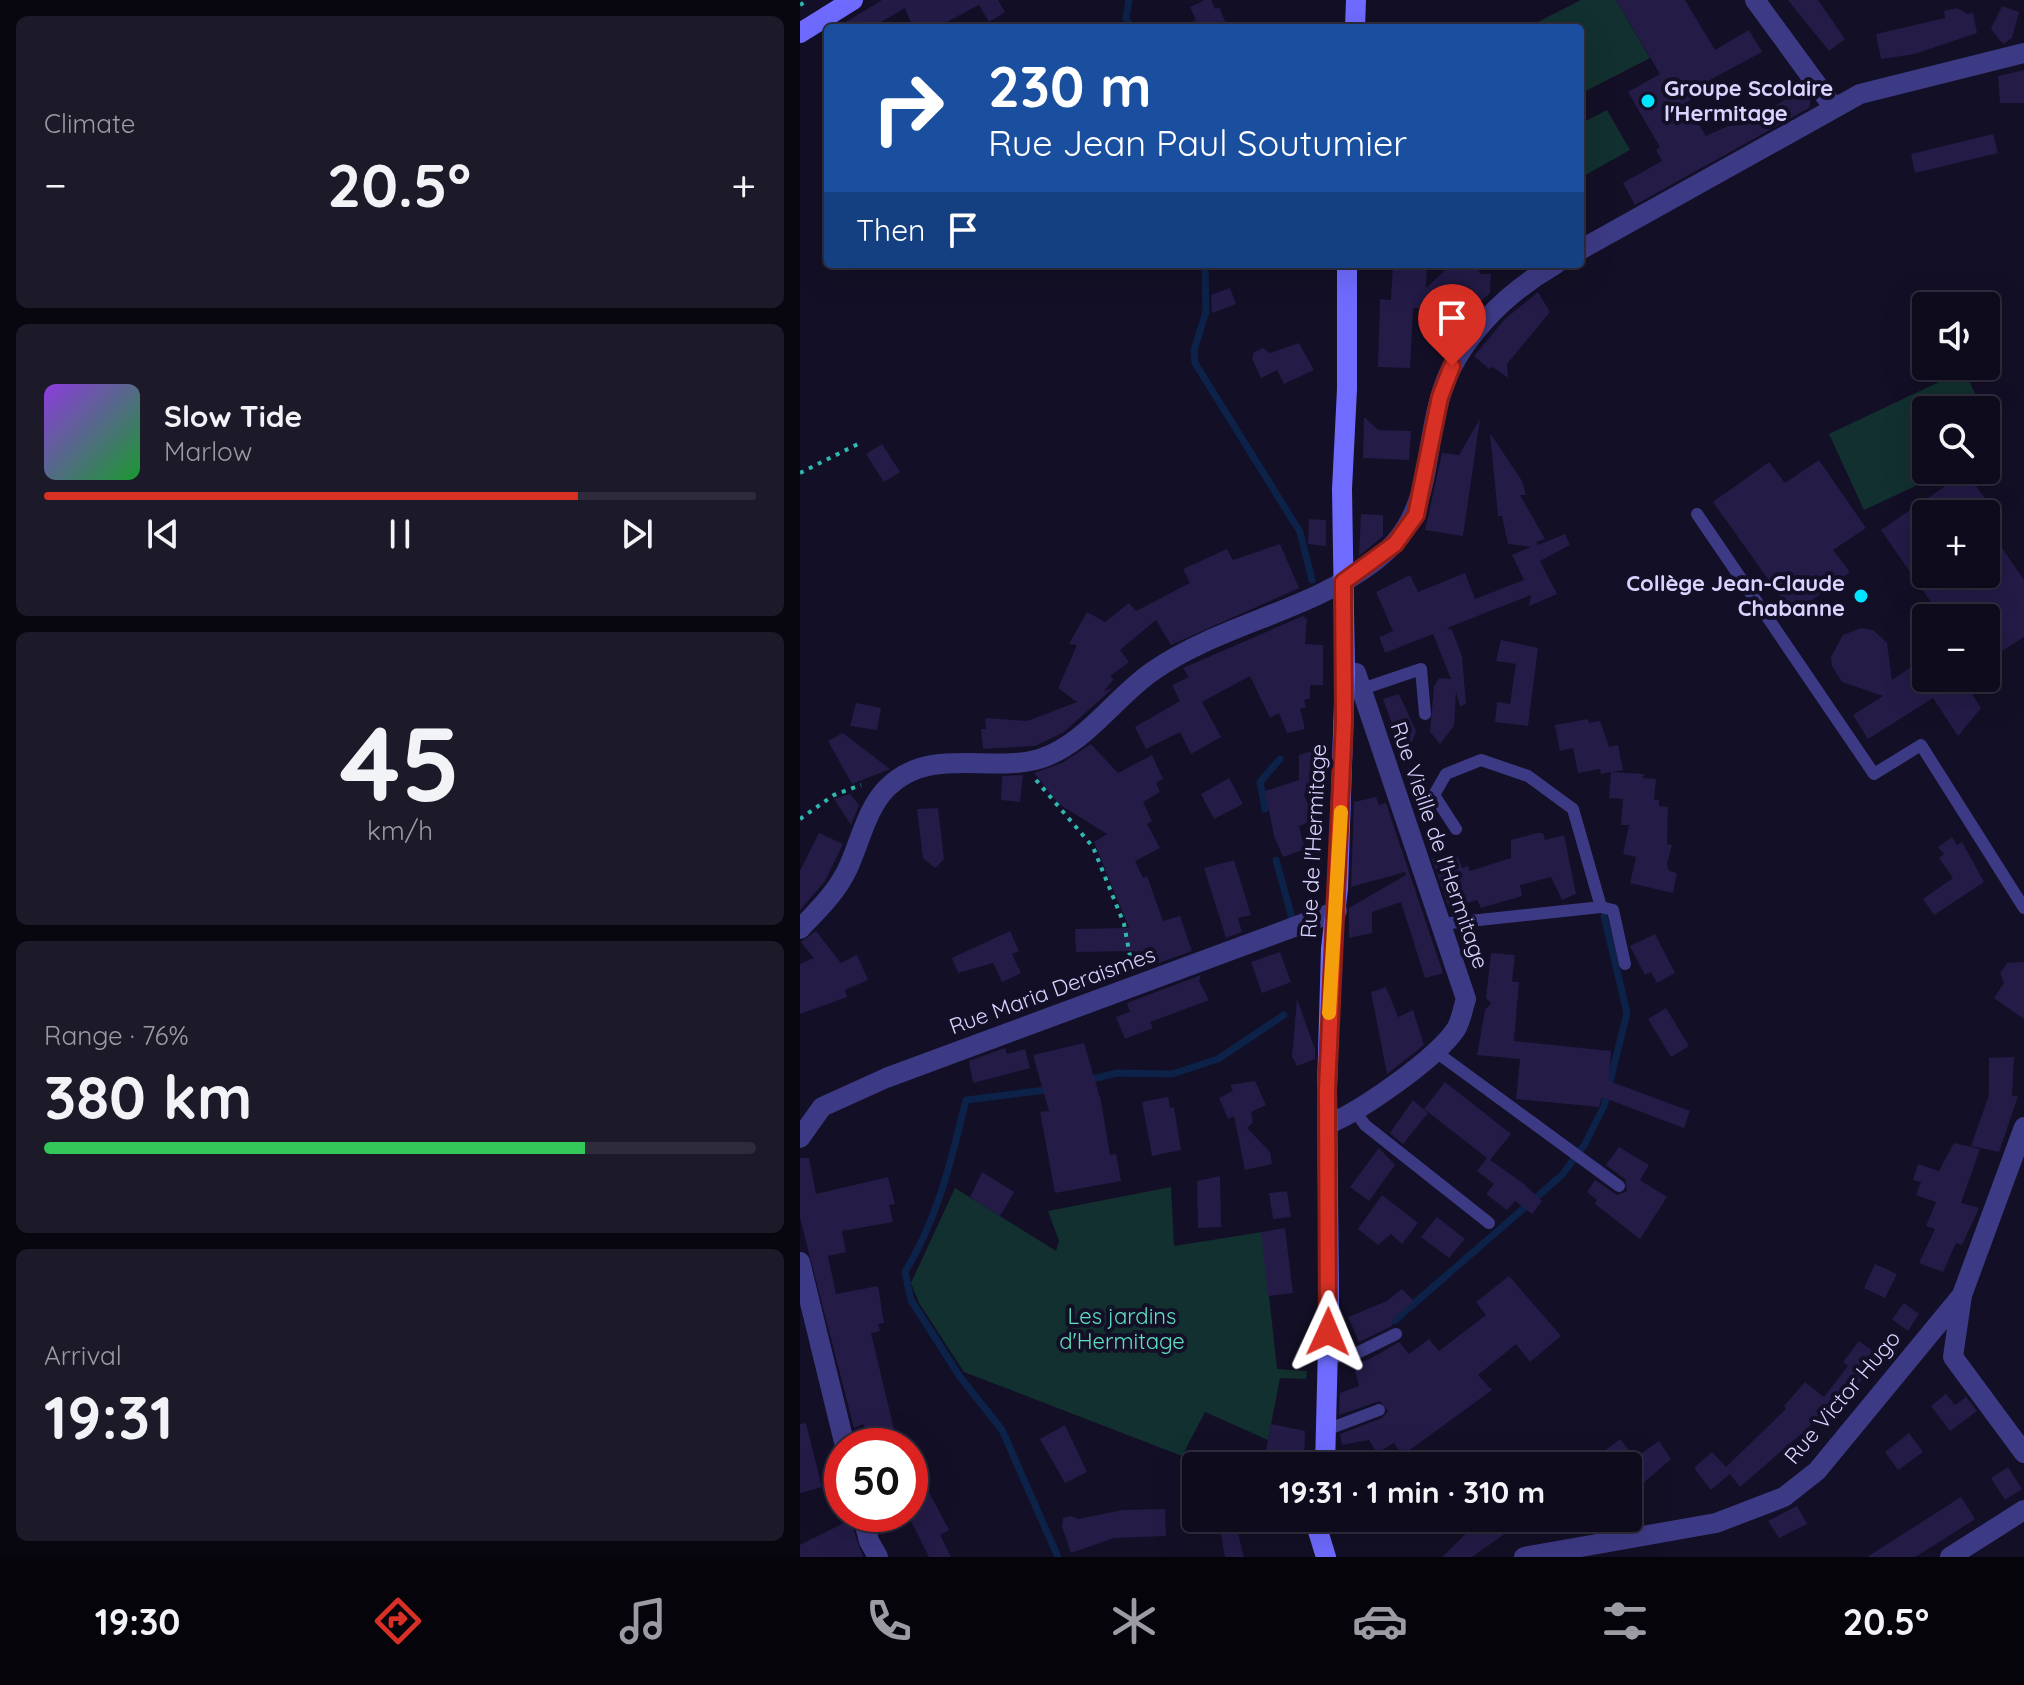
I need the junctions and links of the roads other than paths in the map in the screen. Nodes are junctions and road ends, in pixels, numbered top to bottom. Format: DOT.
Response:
graph roads {
  1 [pos="853,0"];
  2 [pos="1356,0"];
  3 [pos="1755,0"];
  4 [pos="1355,24"];
  5 [pos="800,33"];
  6 [pos="2024,53"];
  7 [pos="1834,108"];
  8 [pos="1584,248"];
  9 [pos="1550,268"];
  10 [pos="1349,270"];
  11 [pos="1697,514"];
  12 [pos="1343,582"];
  13 [pos="1345,672"];
  14 [pos="1362,689"];
  15 [pos="1425,714"];
  16 [pos="1456,829"];
  17 [pos="1601,907"];
  18 [pos="2024,908"];
  19 [pos="1337,911"];
  20 [pos="1441,924"];
  21 [pos="800,929"];
  22 [pos="1625,964"];
  23 [pos="1436,1052"];
  24 [pos="1355,1111"];
  25 [pos="1329,1124"];
  26 [pos="2024,1127"];
  27 [pos="800,1138"];
  28 [pos="1619,1186"];
  29 [pos="1489,1223"];
  30 [pos="800,1262"];
  31 [pos="1962,1295"];
  32 [pos="1396,1334"];
  33 [pos="1328,1358"];
  34 [pos="1379,1410"];
  35 [pos="841,1428"];
  36 [pos="1326,1430"];
  37 [pos="1325,1452"];
  38 [pos="2024,1453"];
  39 [pos="2024,1510"];
  40 [pos="867,1532"];
  41 [pos="1318,1532"];
  42 [pos="1330,1532"];
  43 [pos="878,1557"];
  44 [pos="1326,1557"];
  45 [pos="1336,1557"];
  46 [pos="1524,1557"];
  47 [pos="1950,1557"];
  1 -- 5 [label="main road"];
  2 -- 4 [label="main road"];
  3 -- 7 [label="street"];
  6 -- 7 [label="street"];
  7 -- 8 [label="street"];
  9 -- 12 [label="street"];
  10 -- 12 [label="main road, Rue de l'Hermitage"];
  11 -- 18 [label="lane"];
  12 -- 13 [label="main road, Rue de l'Hermitage"];
  12 -- 21 [label="street"];
  13 -- 14 [label="street, Rue Vieille de l'Hermitage"];
  13 -- 19 [label="main road, Rue de l'Hermitage"];
  14 -- 15 [label="lane"];
  14 -- 20 [label="street, Rue Vieille de l'Hermitage"];
  16 -- 17 [label="lane"];
  17 -- 20 [label="lane"];
  17 -- 22 [label="lane"];
  19 -- 25 [label="main road, Rue de l'Hermitage"];
  19 -- 27 [label="street, Rue Maria Deraismes"];
  20 -- 23 [label="street, Rue Vieille de l'Hermitage"];
  23 -- 24 [label="street, Rue Vieille de l'Hermitage"];
  23 -- 28 [label="lane"];
  24 -- 25 [label="street, Rue Vieille de l'Hermitage"];
  24 -- 29 [label="lane"];
  25 -- 33 [label="main road, Rue de l'Hermitage"];
  26 -- 31 [label="street, Rue Victor Hugo"];
  30 -- 35 [label="street"];
  31 -- 38 [label="street"];
  31 -- 46 [label="street, Rue Victor Hugo"];
  32 -- 33 [label="lane"];
  33 -- 36 [label="main road, Rue de l'Hermitage"];
  34 -- 36 [label="lane"];
  36 -- 37 [label="main road, Rue de l'Hermitage"];
  39 -- 47 [label="street"];
  40 -- 43 [label="street"];
  41 -- 44 [label="main road"];
  42 -- 45 [label="main road"];
}
